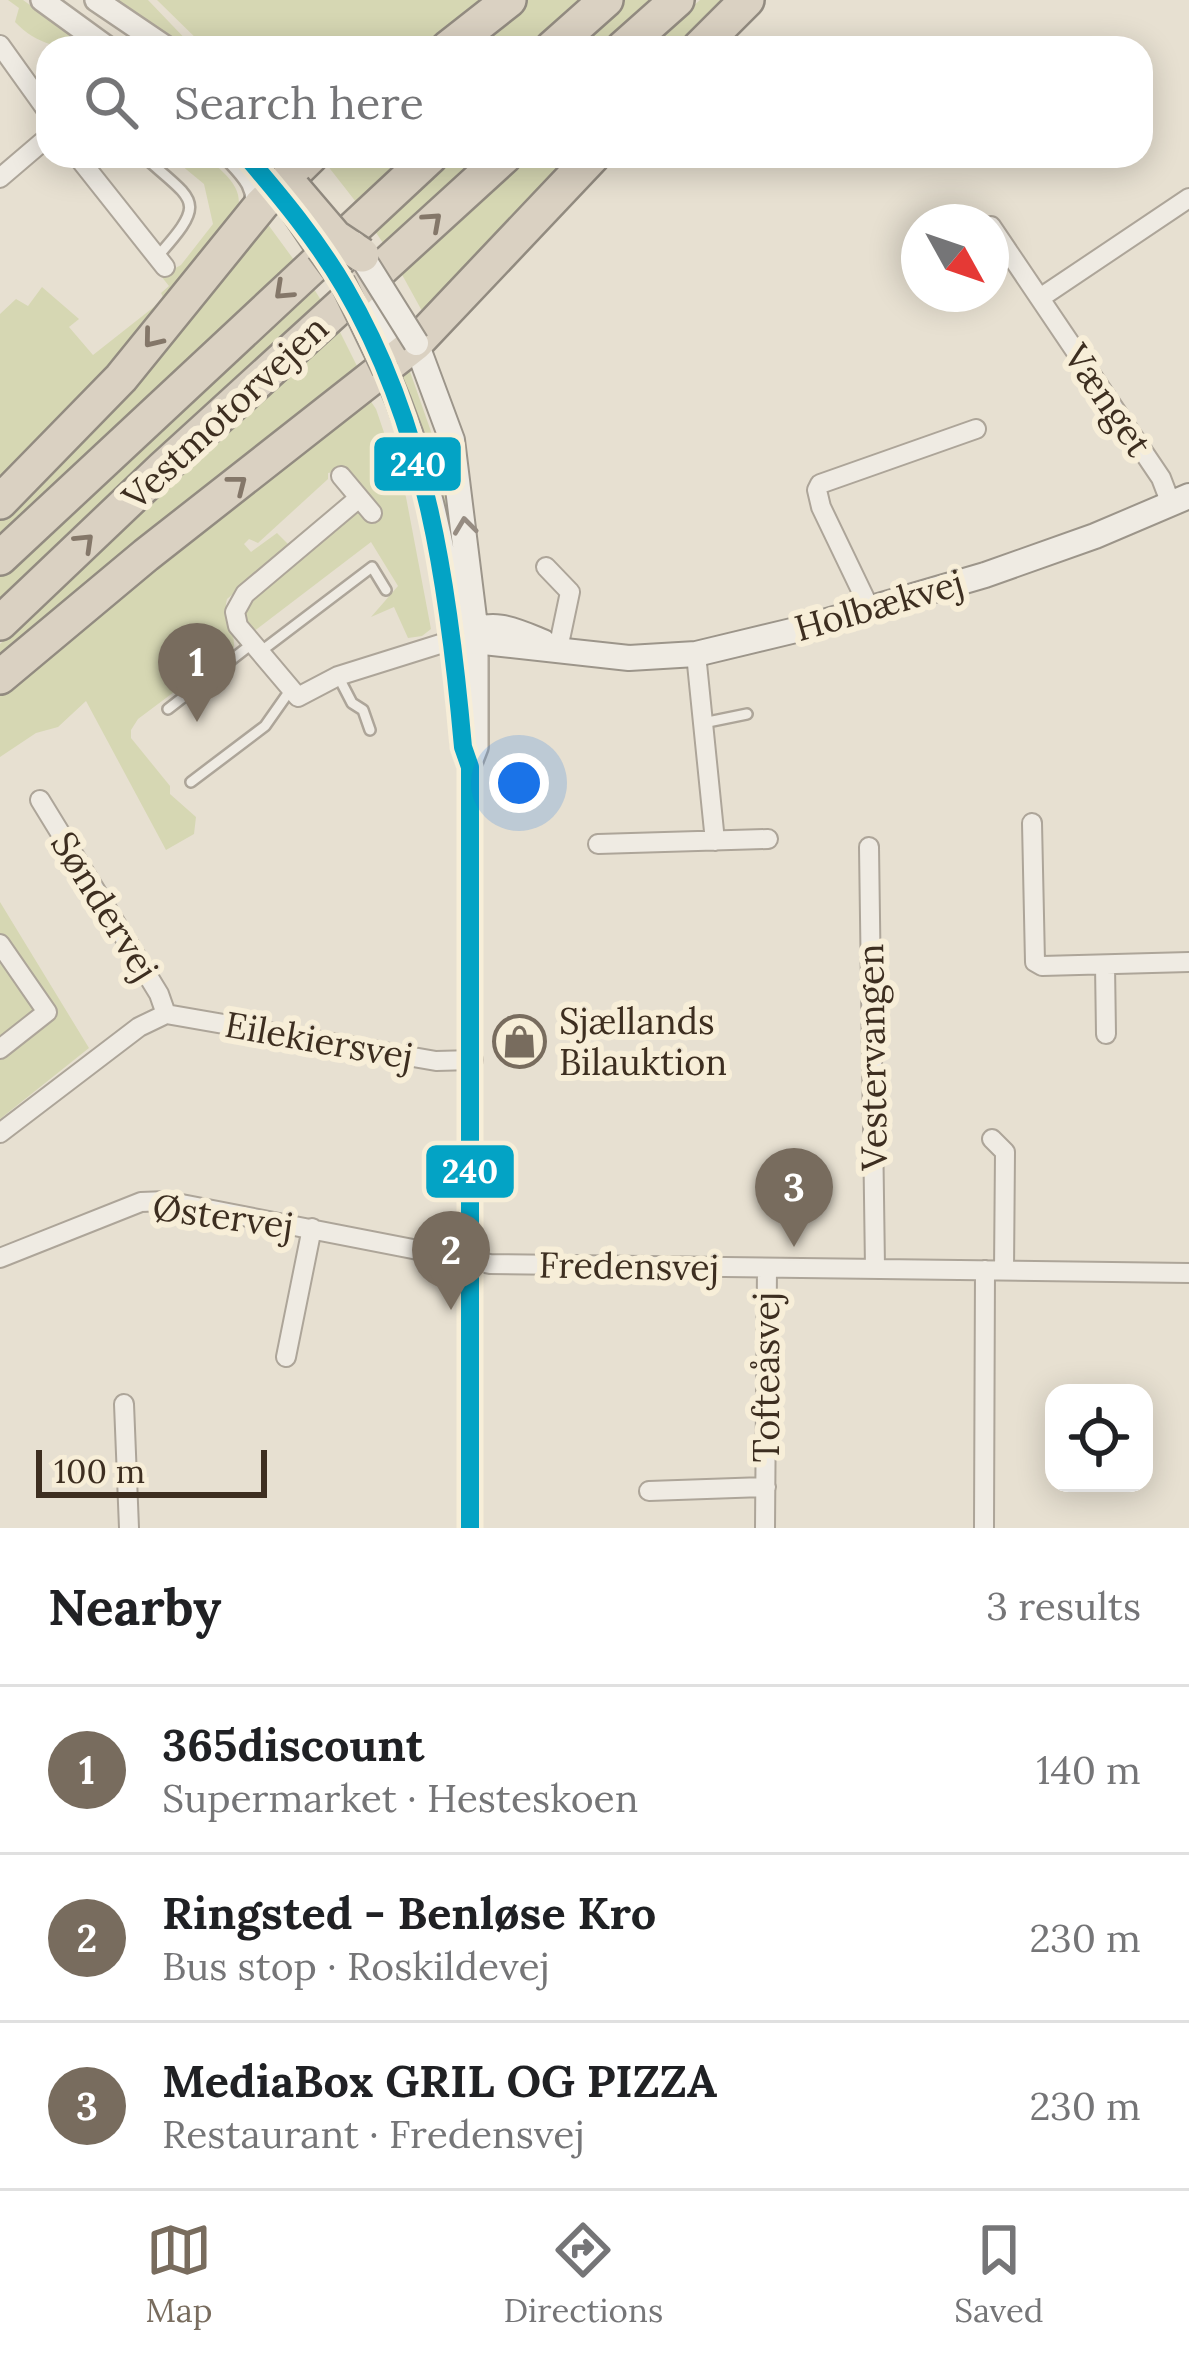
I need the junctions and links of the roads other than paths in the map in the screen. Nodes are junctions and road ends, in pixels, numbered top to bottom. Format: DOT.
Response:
graph roads {
  1 [pos="42,0"];
  2 [pos="96,0"];
  3 [pos="509,0"];
  4 [pos="606,0"];
  5 [pos="677,0"];
  6 [pos="746,0"];
  7 [pos="92,36"];
  8 [pos="149,36"];
  9 [pos="463,36"];
  10 [pos="566,36"];
  11 [pos="636,36"];
  12 [pos="711,36"];
  13 [pos="0,45"];
  14 [pos="36,95"];
  15 [pos="36,147"];
  16 [pos="87,168"];
  17 [pos="157,168"];
  18 [pos="241,168"];
  19 [pos="418,168"];
  20 [pos="492,168"];
  21 [pos="581,168"];
  22 [pos="0,178"];
  23 [pos="288,181"];
  24 [pos="1189,198"];
  25 [pos="1009,252"];
  26 [pos="161,262"];
  27 [pos="352,268"];
  28 [pos="1040,298"];
  29 [pos="403,354"];
  30 [pos="976,429"];
  31 [pos="341,476"];
  32 [pos="1180,500"];
  33 [pos="0,502"];
  34 [pos="0,558"];
  35 [pos="546,567"];
  36 [pos="386,590"];
  37 [pos="870,609"];
  38 [pos="0,623"];
  39 [pos="470,636"];
  40 [pos="256,647"];
  41 [pos="558,649"];
  42 [pos="696,654"];
  43 [pos="338,676"];
  44 [pos="0,677"];
  45 [pos="291,689"];
  46 [pos="168,709"];
  47 [pos="747,714"];
  48 [pos="703,723"];
  49 [pos="370,730"];
  50 [pos="191,782"];
  51 [pos="40,800"];
  52 [pos="1032,823"];
  53 [pos="768,839"];
  54 [pos="715,841"];
  55 [pos="598,844"];
  56 [pos="869,847"];
  57 [pos="0,944"];
  58 [pos="1189,962"];
  59 [pos="1105,964"];
  60 [pos="166,1014"];
  61 [pos="1106,1034"];
  62 [pos="0,1049"];
  63 [pos="473,1060"];
  64 [pos="1,1131"];
  65 [pos="992,1138"];
  66 [pos="312,1228"];
  67 [pos="0,1258"];
  68 [pos="470,1262"];
  69 [pos="875,1267"];
  70 [pos="766,1268"];
  71 [pos="994,1270"];
  72 [pos="1189,1273"];
  73 [pos="286,1358"];
  74 [pos="124,1404"];
  75 [pos="766,1487"];
  76 [pos="649,1491"];
  77 [pos="129,1528"];
  78 [pos="470,1528"];
  79 [pos="765,1528"];
  80 [pos="984,1528"];
  1 -- 7 [label="street"];
  2 -- 8 [label="street"];
  3 -- 9 [label="highway"];
  4 -- 10 [label="highway"];
  5 -- 11 [label="highway"];
  6 -- 12 [label="highway"];
  13 -- 14 [label="street"];
  15 -- 22 [label="street"];
  16 -- 26 [label="street"];
  17 -- 26 [label="lane"];
  18 -- 23 [label="street"];
  19 -- 34 [label="highway, Vestmotorvejen, one-way"];
  38 -- 20 [label="highway, Vestmotorvejen, one-way"];
  21 -- 29 [label="highway"];
  23 -- 27 [label="highway, bridge"];
  23 -- 33 [label="highway, one-way"];
  24 -- 28 [label="street"];
  25 -- 28 [label="street, Vænget"];
  27 -- 29 [label="main road, bridge"];
  27 -- 29 [label="main road, bridge"];
  28 -- 32 [label="street, Vænget"];
  29 -- 39 [label="main road"];
  39 -- 29 [label="main road, one-way"];
  44 -- 29 [label="highway, one-way"];
  30 -- 37 [label="street"];
  31 -- 40 [label="street"];
  32 -- 37 [label="main road, Holbækvej"];
  35 -- 41 [label="street"];
  36 -- 40 [label="lane"];
  37 -- 42 [label="main road, Holbækvej"];
  39 -- 41 [label="main road, Holbækvej"];
  39 -- 43 [label="street"];
  39 -- 63 [label="street"];
  40 -- 45 [label="street"];
  40 -- 46 [label="lane"];
  41 -- 42 [label="main road, Holbækvej"];
  42 -- 48 [label="street"];
  43 -- 45 [label="street"];
  43 -- 49 [label="lane"];
  45 -- 50 [label="lane"];
  47 -- 48 [label="lane"];
  48 -- 54 [label="street"];
  51 -- 60 [label="street, Søndervej"];
  52 -- 59 [label="street"];
  53 -- 54 [label="street"];
  54 -- 55 [label="street"];
  56 -- 69 [label="street, Vestervangen"];
  57 -- 62 [label="street"];
  58 -- 59 [label="street"];
  59 -- 61 [label="street"];
  60 -- 63 [label="street, Eilekiersvej"];
  60 -- 64 [label="street"];
  63 -- 68 [label="street"];
  65 -- 71 [label="street"];
  66 -- 67 [label="street, Østervej"];
  66 -- 68 [label="street, Østervej"];
  66 -- 73 [label="street, Østervej"];
  68 -- 70 [label="street, Fredensvej"];
  68 -- 78 [label="street"];
  69 -- 70 [label="street, Fredensvej"];
  69 -- 71 [label="street, Fredensvej"];
  70 -- 75 [label="street, Tofteåsvej"];
  71 -- 72 [label="street, Fredensvej"];
  71 -- 80 [label="street"];
  74 -- 77 [label="street"];
  75 -- 76 [label="street, Tofteåsvej"];
  75 -- 79 [label="street, Tofteåsvej"];
}
